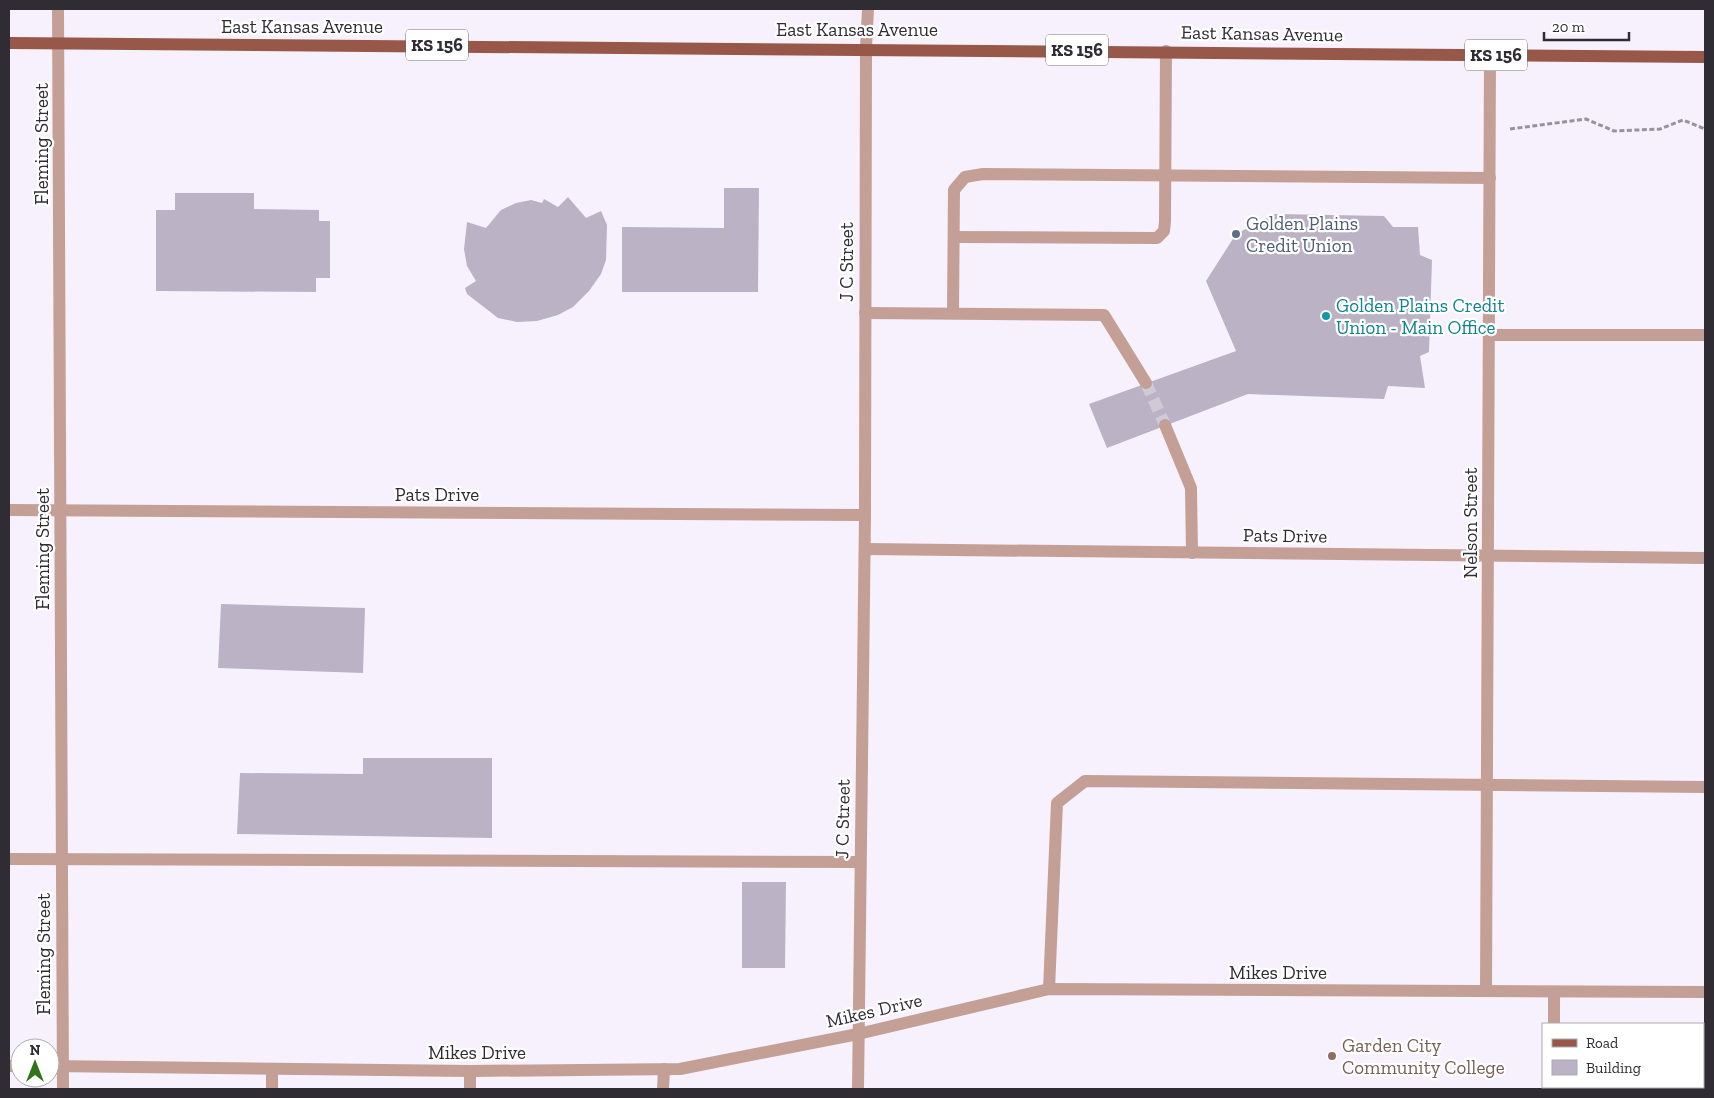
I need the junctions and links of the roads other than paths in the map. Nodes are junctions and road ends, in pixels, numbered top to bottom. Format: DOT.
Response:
graph roads {
  1 [pos="58,9"];
  2 [pos="868,9"];
  3 [pos="9,43"];
  4 [pos="59,43"];
  5 [pos="866,48"];
  6 [pos="1166,51"];
  7 [pos="1490,55"];
  8 [pos="1705,56"];
  9 [pos="1165,174"];
  10 [pos="1490,178"];
  11 [pos="954,237"];
  12 [pos="865,313"];
  13 [pos="953,313"];
  14 [pos="1705,334"];
  15 [pos="1489,335"];
  16 [pos="1146,383"];
  17 [pos="1165,425"];
  18 [pos="9,510"];
  19 [pos="61,510"];
  20 [pos="865,515"];
  21 [pos="865,549"];
  22 [pos="1192,553"];
  23 [pos="1488,556"];
  24 [pos="1705,558"];
  25 [pos="1487,785"];
  26 [pos="1705,787"];
  27 [pos="9,859"];
  28 [pos="62,859"];
  29 [pos="860,862"];
  30 [pos="1049,989"];
  31 [pos="1486,991"];
  32 [pos="1554,992"];
  33 [pos="1705,992"];
  34 [pos="1554,1023"];
  35 [pos="858,1034"];
  36 [pos="57,1038"];
  37 [pos="60,1066"];
  38 [pos="272,1069"];
  39 [pos="664,1069"];
  40 [pos="470,1071"];
  41 [pos="272,1089"];
  42 [pos="470,1089"];
  43 [pos="663,1089"];
  44 [pos="858,1089"];
  1 -- 4 [label="street, Fleming Street"];
  2 -- 5 [label="street, J C Street"];
  3 -- 4 [label="main road, East Kansas Avenue / KS 156"];
  4 -- 5 [label="main road, East Kansas Avenue / KS 156"];
  4 -- 19 [label="street, Fleming Street"];
  5 -- 6 [label="main road, East Kansas Avenue / KS 156"];
  5 -- 12 [label="street, J C Street"];
  6 -- 7 [label="main road, East Kansas Avenue / KS 156"];
  6 -- 9 [label="street"];
  7 -- 8 [label="main road, East Kansas Avenue / KS 156"];
  7 -- 10 [label="street, Nelson Street"];
  9 -- 10 [label="street"];
  9 -- 11 [label="street"];
  9 -- 11 [label="street"];
  10 -- 15 [label="street, Nelson Street"];
  11 -- 13 [label="street"];
  12 -- 13 [label="street"];
  12 -- 20 [label="street, J C Street"];
  13 -- 16 [label="street"];
  14 -- 15 [label="street"];
  15 -- 23 [label="street, Nelson Street"];
  17 -- 22 [label="street"];
  18 -- 19 [label="street, Pats Drive"];
  19 -- 20 [label="street, Pats Drive"];
  19 -- 28 [label="street, Fleming Street"];
  20 -- 21 [label="street, J C Street"];
  21 -- 22 [label="street, Pats Drive"];
  21 -- 29 [label="street, J C Street"];
  22 -- 23 [label="street, Pats Drive"];
  23 -- 24 [label="street, Pats Drive"];
  23 -- 25 [label="street, Nelson Street"];
  25 -- 26 [label="street"];
  25 -- 30 [label="street"];
  25 -- 31 [label="street, Nelson Street"];
  27 -- 28 [label="street"];
  28 -- 29 [label="street"];
  28 -- 36 [label="street, Fleming Street"];
  29 -- 35 [label="street, J C Street"];
  30 -- 31 [label="street, Mikes Drive"];
  30 -- 35 [label="street, Mikes Drive"];
  31 -- 32 [label="street, Mikes Drive"];
  32 -- 33 [label="street, Mikes Drive"];
  32 -- 34 [label="street"];
  35 -- 39 [label="street, Mikes Drive"];
  35 -- 44 [label="street, J C Street"];
  37 -- 38 [label="street, Mikes Drive"];
  38 -- 40 [label="street, Mikes Drive"];
  38 -- 41 [label="street"];
  39 -- 40 [label="street, Mikes Drive"];
  39 -- 43 [label="street"];
  40 -- 42 [label="street"];
}
